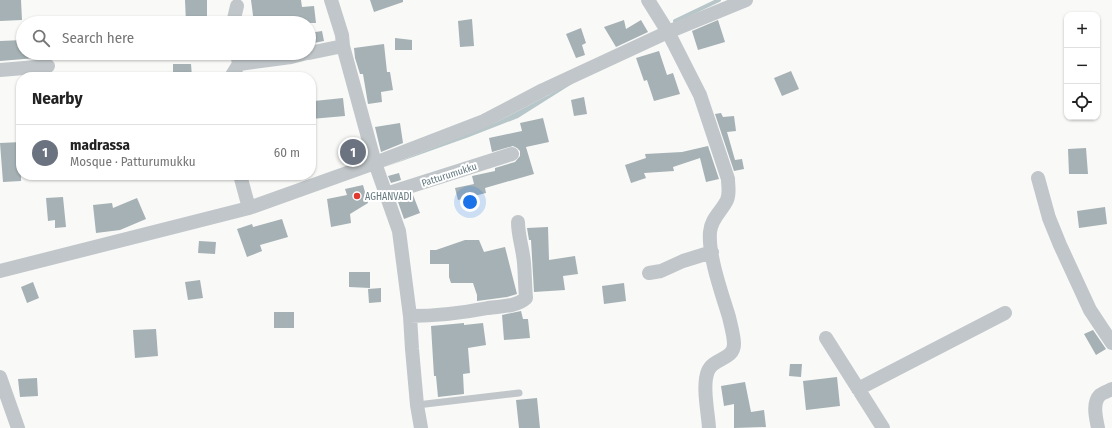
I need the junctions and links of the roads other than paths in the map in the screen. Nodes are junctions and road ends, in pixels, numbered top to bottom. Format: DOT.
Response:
graph roads {
  1 [pos="331,0"];
  2 [pos="648,0"];
  3 [pos="746,0"];
  4 [pos="237,6"];
  5 [pos="235,16"];
  6 [pos="668,32"];
  7 [pos="343,46"];
  8 [pos="316,51"];
  9 [pos="237,60"];
  10 [pos="48,66"];
  11 [pos="0,70"];
  12 [pos="233,72"];
  13 [pos="512,154"];
  14 [pos="376,163"];
  15 [pos="1038,178"];
  16 [pos="241,180"];
  17 [pos="386,194"];
  18 [pos="249,208"];
  19 [pos="518,222"];
  20 [pos="712,252"];
  21 [pos="0,272"];
  22 [pos="649,273"];
  23 [pos="1005,313"];
  24 [pos="410,316"];
  25 [pos="826,338"];
  26 [pos="1112,344"];
  27 [pos="0,377"];
  28 [pos="858,389"];
  29 [pos="1112,389"];
  30 [pos="519,393"];
  31 [pos="417,405"];
  32 [pos="18,428"];
  33 [pos="421,428"];
  34 [pos="709,428"];
  35 [pos="883,428"];
  36 [pos="1098,428"];
  1 -- 7 [label="street"];
  2 -- 6 [label="street"];
  3 -- 6 [label="street"];
  4 -- 5 [label="street"];
  6 -- 14 [label="street"];
  6 -- 20 [label="street"];
  7 -- 8 [label="street"];
  7 -- 14 [label="street"];
  9 -- 12 [label="street"];
  10 -- 11 [label="street"];
  13 -- 17 [label="street, Patturumukku"];
  14 -- 17 [label="street"];
  14 -- 18 [label="street"];
  15 -- 26 [label="street"];
  16 -- 18 [label="street"];
  17 -- 24 [label="street"];
  18 -- 21 [label="street"];
  19 -- 24 [label="street"];
  20 -- 22 [label="street"];
  20 -- 34 [label="street"];
  23 -- 28 [label="street"];
  24 -- 31 [label="street"];
  25 -- 28 [label="street"];
  27 -- 32 [label="street"];
  28 -- 35 [label="street"];
  29 -- 36 [label="street"];
  30 -- 31 [label="lane"];
  31 -- 33 [label="street"];
}
